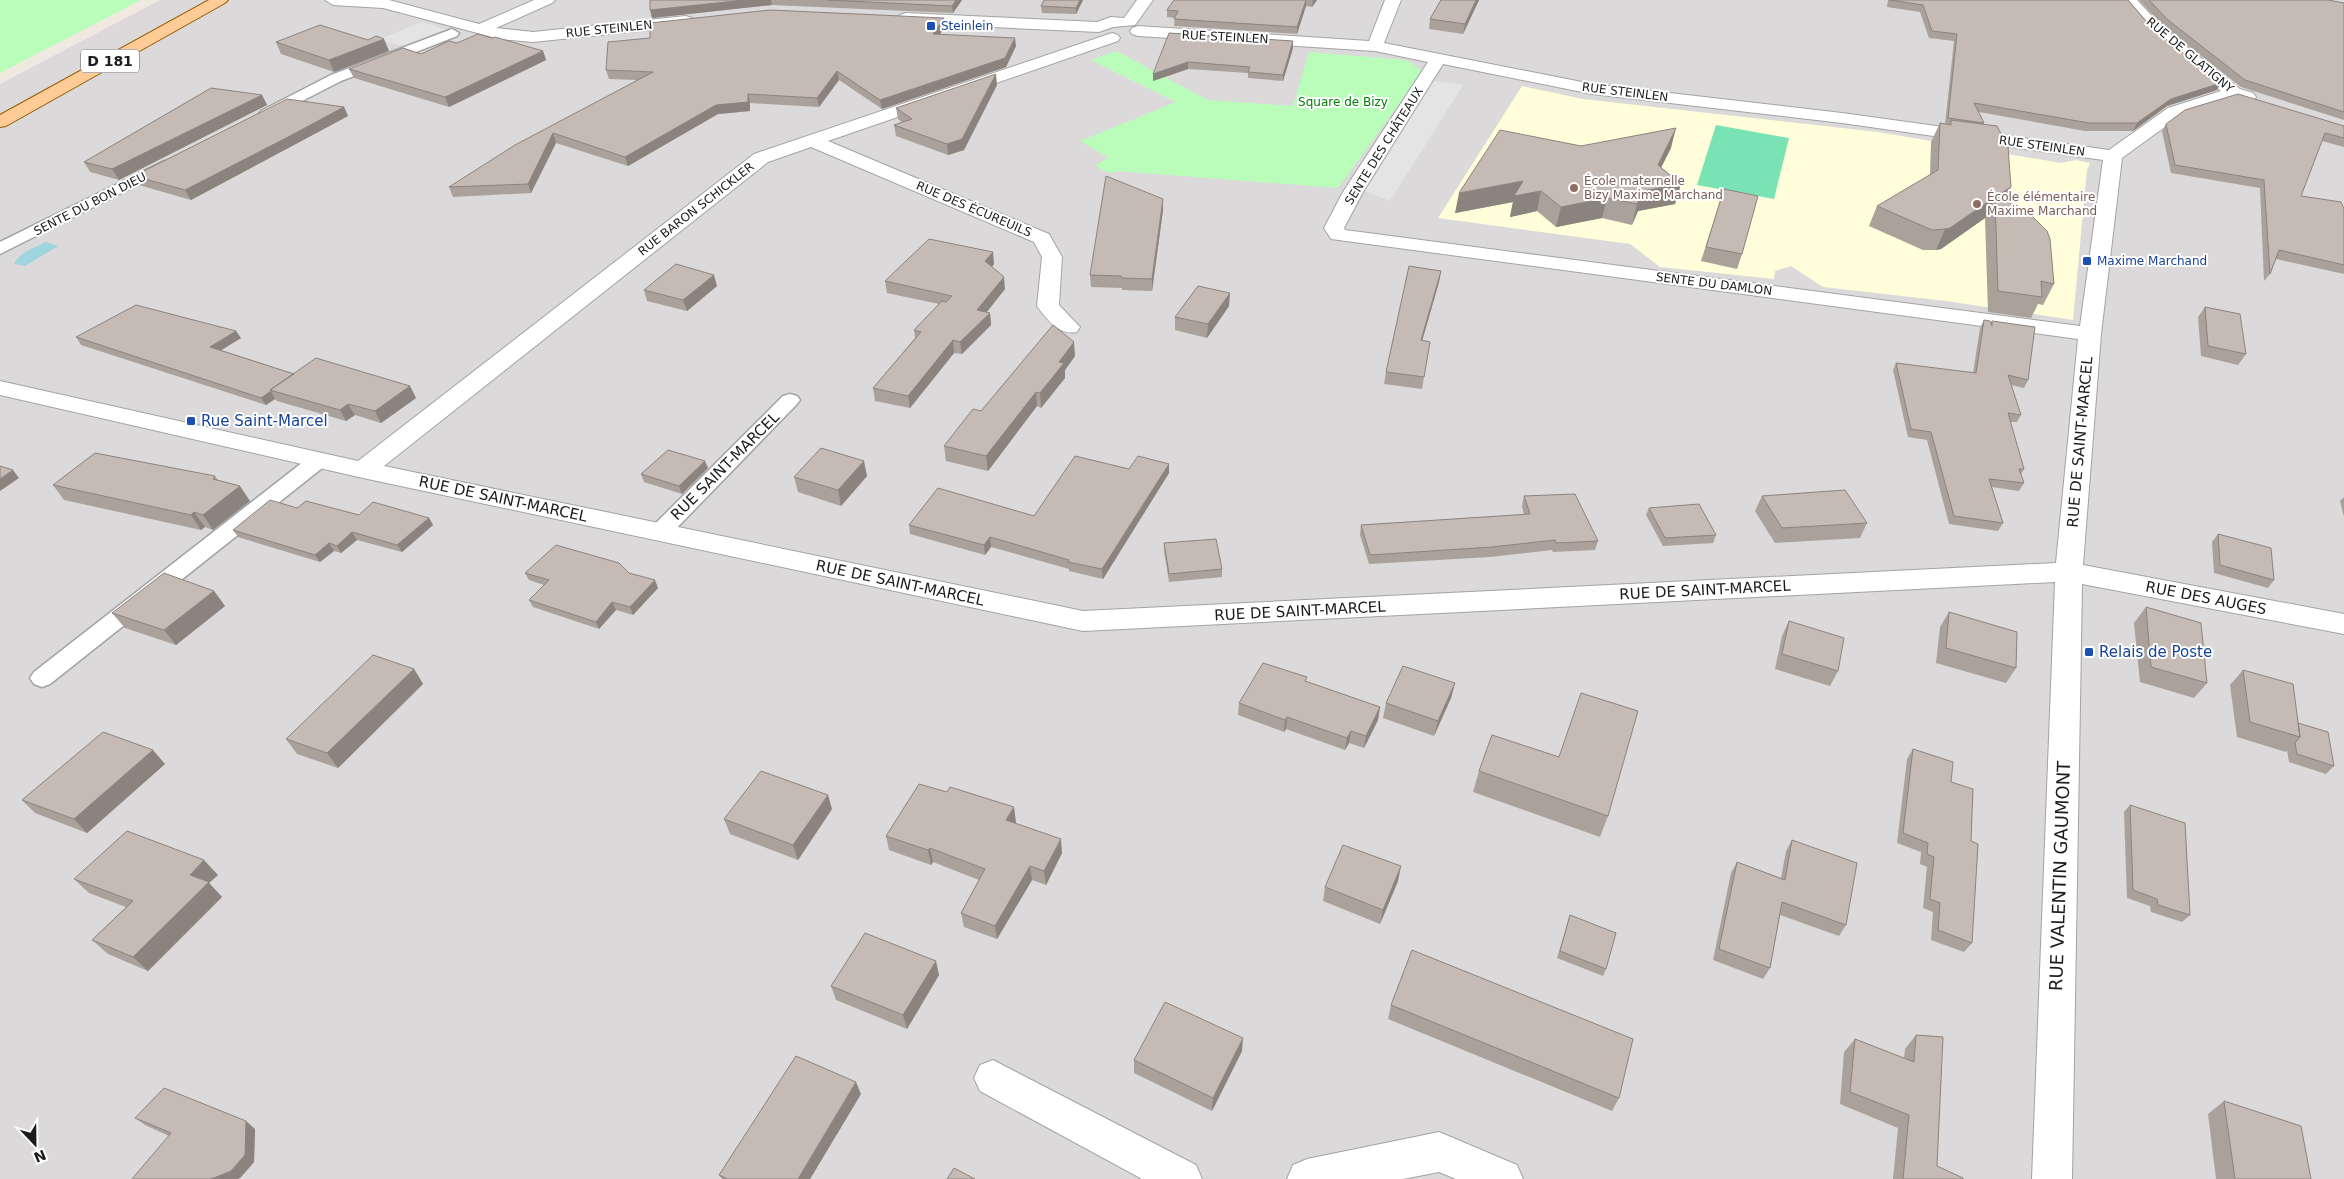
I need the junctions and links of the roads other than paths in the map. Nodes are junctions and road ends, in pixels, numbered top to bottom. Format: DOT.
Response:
graph roads {
  1 [pos="220,0"];
  2 [pos="333,0"];
  3 [pos="547,0"];
  4 [pos="1145,0"];
  5 [pos="1392,0"];
  6 [pos="2129,0"];
  7 [pos="891,18"];
  8 [pos="705,19"];
  9 [pos="1134,27"];
  10 [pos="482,28"];
  11 [pos="1106,32"];
  12 [pos="452,33"];
  13 [pos="1375,46"];
  14 [pos="1439,58"];
  15 [pos="2234,93"];
  16 [pos="2261,102"];
  17 [pos="254,121"];
  18 [pos="0,122"];
  19 [pos="812,141"];
  20 [pos="2113,156"];
  21 [pos="176,160"];
  22 [pos="1338,235"];
  23 [pos="0,249"];
  24 [pos="1069,327"];
  25 [pos="2090,334"];
  26 [pos="0,388"];
  27 [pos="790,400"];
  28 [pos="319,460"];
  29 [pos="363,470"];
  30 [pos="660,532"];
  31 [pos="2068,572"];
  32 [pos="2344,624"];
  33 [pos="42,678"];
  34 [pos="993,1078"];
  35 [pos="1182,1179"];
  36 [pos="1307,1179"];
  37 [pos="1502,1179"];
  38 [pos="2052,1179"];
  1 -- 18 [label="main road, D 181"];
  2 -- 10 [label="street, RUE STEINLEN"];
  3 -- 10 [label="street"];
  4 -- 9 [label="street"];
  5 -- 13 [label="street"];
  6 -- 15 [label="street, RUE DE GLATIGNY"];
  7 -- 11 [label="street"];
  8 -- 10 [label="street, RUE STEINLEN"];
  9 -- 11 [label="street, RUE STEINLEN"];
  9 -- 13 [label="street, RUE STEINLEN"];
  11 -- 19 [label="street, RUE BARON SCHICKLER"];
  12 -- 17 [label="lane"];
  13 -- 14 [label="street, RUE STEINLEN"];
  14 -- 20 [label="street, RUE STEINLEN"];
  14 -- 22 [label="street, SENTE DES CHÂTEAUX"];
  15 -- 16 [label="street, RUE DE GLATIGNY"];
  15 -- 20 [label="street"];
  19 -- 24 [label="street, RUE DES ÉCUREUILS"];
  19 -- 29 [label="street, RUE BARON SCHICKLER"];
  20 -- 25 [label="street, RUE DE SAINT-MARCEL"];
  21 -- 23 [label="lane, SENTE DU BON DIEU"];
  22 -- 25 [label="street, SENTE DU DAMLON"];
  25 -- 31 [label="street, RUE DE SAINT-MARCEL"];
  26 -- 28 [label="street, RUE DE SAINT-MARCEL"];
  27 -- 30 [label="lane, RUE SAINT-MARCEL"];
  28 -- 29 [label="street, RUE DE SAINT-MARCEL"];
  28 -- 33 [label="lane"];
  29 -- 30 [label="street, RUE DE SAINT-MARCEL"];
  30 -- 31 [label="street, RUE DE SAINT-MARCEL"];
  31 -- 32 [label="street, RUE DES AUGES"];
  31 -- 38 [label="street, RUE VALENTIN GAUMONT"];
  34 -- 35 [label="street"];
  36 -- 37 [label="street"];
}
